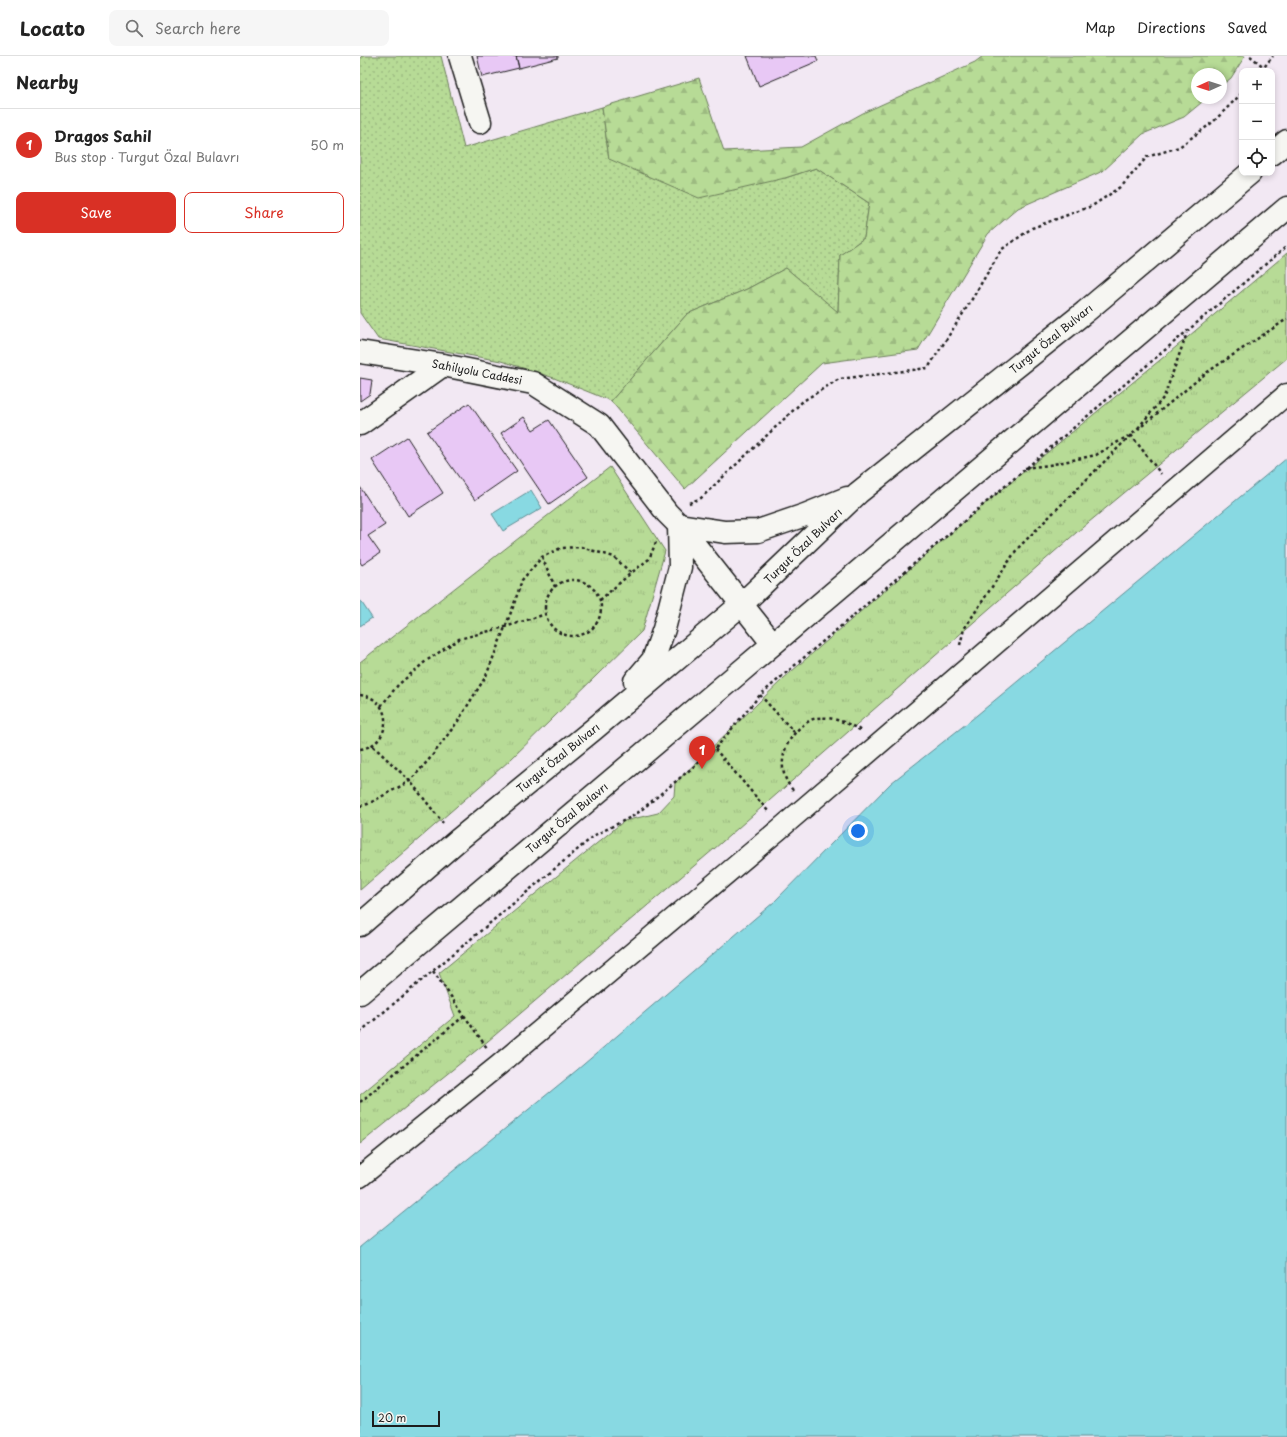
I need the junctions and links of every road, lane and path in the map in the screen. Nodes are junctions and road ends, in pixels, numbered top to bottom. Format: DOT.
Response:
graph roads {
  1 [pos="460,56"];
  2 [pos="1250,56"];
  3 [pos="1273,56"];
  4 [pos="1264,67"];
  5 [pos="1239,96"];
  6 [pos="480,122"];
  7 [pos="1287,141"];
  8 [pos="1275,151"];
  9 [pos="1246,176"];
  10 [pos="1287,208"];
  11 [pos="1287,246"];
  12 [pos="1287,319"];
  13 [pos="1187,331"];
  14 [pos="360,352"];
  15 [pos="443,365"];
  16 [pos="1287,394"];
  17 [pos="360,424"];
  18 [pos="1132,435"];
  19 [pos="1025,468"];
  20 [pos="1176,490"];
  21 [pos="858,493"];
  22 [pos="673,519"];
  23 [pos="542,556"];
  24 [pos="631,573"];
  25 [pos="555,587"];
  26 [pos="600,600"];
  27 [pos="742,604"];
  28 [pos="546,614"];
  29 [pos="505,627"];
  30 [pos="773,644"];
  31 [pos="952,680"];
  32 [pos="360,695"];
  33 [pos="760,695"];
  34 [pos="381,706"];
  35 [pos="594,729"];
  36 [pos="794,732"];
  37 [pos="373,746"];
  38 [pos="873,748"];
  39 [pos="715,749"];
  40 [pos="360,750"];
  41 [pos="410,781"];
  42 [pos="808,804"];
  43 [pos="360,806"];
  44 [pos="782,827"];
  45 [pos="457,841"];
  46 [pos="360,925"];
  47 [pos="433,972"];
  48 [pos="360,993"];
  49 [pos="464,1016"];
  50 [pos="360,1032"];
  51 [pos="499,1064"];
  52 [pos="360,1102"];
  53 [pos="360,1177"];
  1 -- 6 [label="main road"];
  2 -- 4 [label="path"];
  3 -- 4 [label="path"];
  5 -- 22 [label="path"];
  7 -- 8 [label="main road"];
  9 -- 21 [label="main road, Turgut Özal Bulvarı"];
  10 -- 30 [label="main road"];
  11 -- 13 [label="path"];
  12 -- 18 [label="path"];
  13 -- 18 [label="path"];
  13 -- 19 [label="path"];
  14 -- 15 [label="main road, Sahilyolu Caddesi"];
  15 -- 17 [label="main road"];
  15 -- 22 [label="main road, Sahilyolu Caddesi"];
  16 -- 20 [label="street"];
  18 -- 19 [label="path"];
  18 -- 20 [label="path"];
  18 -- 31 [label="path"];
  19 -- 33 [label="path"];
  20 -- 31 [label="street"];
  21 -- 22 [label="main road"];
  21 -- 27 [label="main road, Turgut Özal Bulvarı"];
  22 -- 24 [label="path"];
  22 -- 27 [label="main road, Sahilyolu Caddesi"];
  22 -- 35 [label="main road"];
  23 -- 24 [label="path"];
  23 -- 25 [label="path"];
  23 -- 29 [label="path"];
  24 -- 26 [label="path"];
  25 -- 26 [label="path"];
  25 -- 28 [label="path"];
  26 -- 28 [label="path"];
  27 -- 30 [label="main road, Sahilyolu Caddesi"];
  27 -- 35 [label="main road, Turgut Özal Bulvarı"];
  28 -- 29 [label="path"];
  29 -- 34 [label="path"];
  29 -- 41 [label="path"];
  30 -- 48 [label="main road, Turgut Özal Bulavrı"];
  31 -- 38 [label="street"];
  32 -- 34 [label="path"];
  33 -- 36 [label="path"];
  33 -- 39 [label="path"];
  34 -- 37 [label="path"];
  35 -- 45 [label="main road, Turgut Özal Bulvarı"];
  36 -- 38 [label="path"];
  36 -- 42 [label="path"];
  37 -- 40 [label="path"];
  37 -- 41 [label="path"];
  38 -- 42 [label="street"];
  39 -- 44 [label="path"];
  39 -- 47 [label="path"];
  41 -- 43 [label="path"];
  41 -- 45 [label="path"];
  42 -- 44 [label="street"];
  44 -- 51 [label="street"];
  45 -- 46 [label="main road, Turgut Özal Bulvarı"];
  47 -- 49 [label="path"];
  47 -- 50 [label="path"];
  49 -- 51 [label="path"];
  49 -- 52 [label="path"];
  51 -- 53 [label="street"];
}
